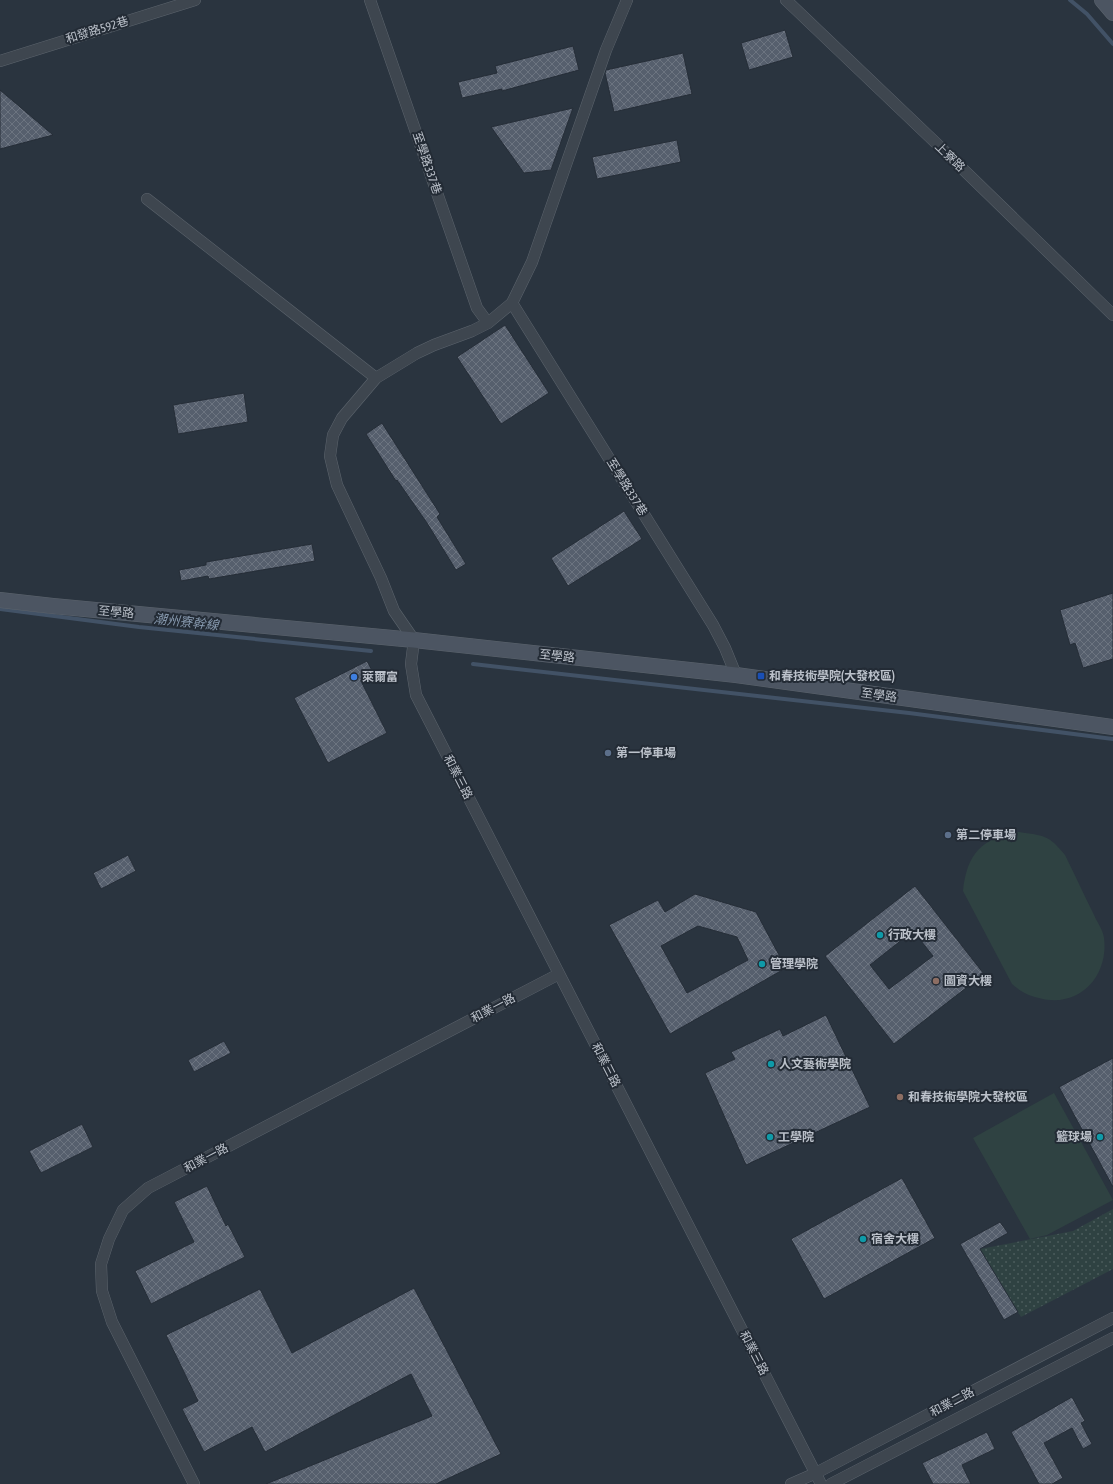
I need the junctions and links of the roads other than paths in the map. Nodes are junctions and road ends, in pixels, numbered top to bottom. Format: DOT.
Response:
graph roads {
  1 [pos="195,0"];
  2 [pos="370,0"];
  3 [pos="627,0"];
  4 [pos="786,0"];
  5 [pos="1102,0"];
  6 [pos="1113,12"];
  7 [pos="0,61"];
  8 [pos="147,199"];
  9 [pos="512,303"];
  10 [pos="1113,315"];
  11 [pos="488,323"];
  12 [pos="376,378"];
  13 [pos="0,600"];
  14 [pos="414,640"];
  15 [pos="736,675"];
  16 [pos="1113,726"];
  17 [pos="559,974"];
  18 [pos="1113,1318"];
  19 [pos="1113,1338"];
  20 [pos="816,1473"];
  21 [pos="194,1484"];
  22 [pos="791,1484"];
  23 [pos="822,1484"];
  24 [pos="831,1484"];
  1 -- 7 [label="street, 和發路592巷"];
  2 -- 11 [label="street, 至學路337巷"];
  3 -- 9 [label="street"];
  4 -- 10 [label="street, 上寮路"];
  5 -- 6 [label="street"];
  8 -- 12 [label="street"];
  9 -- 11 [label="street"];
  9 -- 15 [label="street, 至學路337巷"];
  11 -- 12 [label="street"];
  12 -- 14 [label="street"];
  13 -- 14 [label="street, 至學路"];
  14 -- 15 [label="street, 至學路"];
  14 -- 17 [label="street, 和業三路"];
  15 -- 16 [label="street, 至學路"];
  17 -- 20 [label="street, 和業三路"];
  17 -- 21 [label="street, 和業一路"];
  18 -- 20 [label="street, 和業二路"];
  19 -- 24 [label="street, 和業二路"];
  20 -- 22 [label="street, 和業二路"];
  20 -- 23 [label="street, 和業三路"];
}
